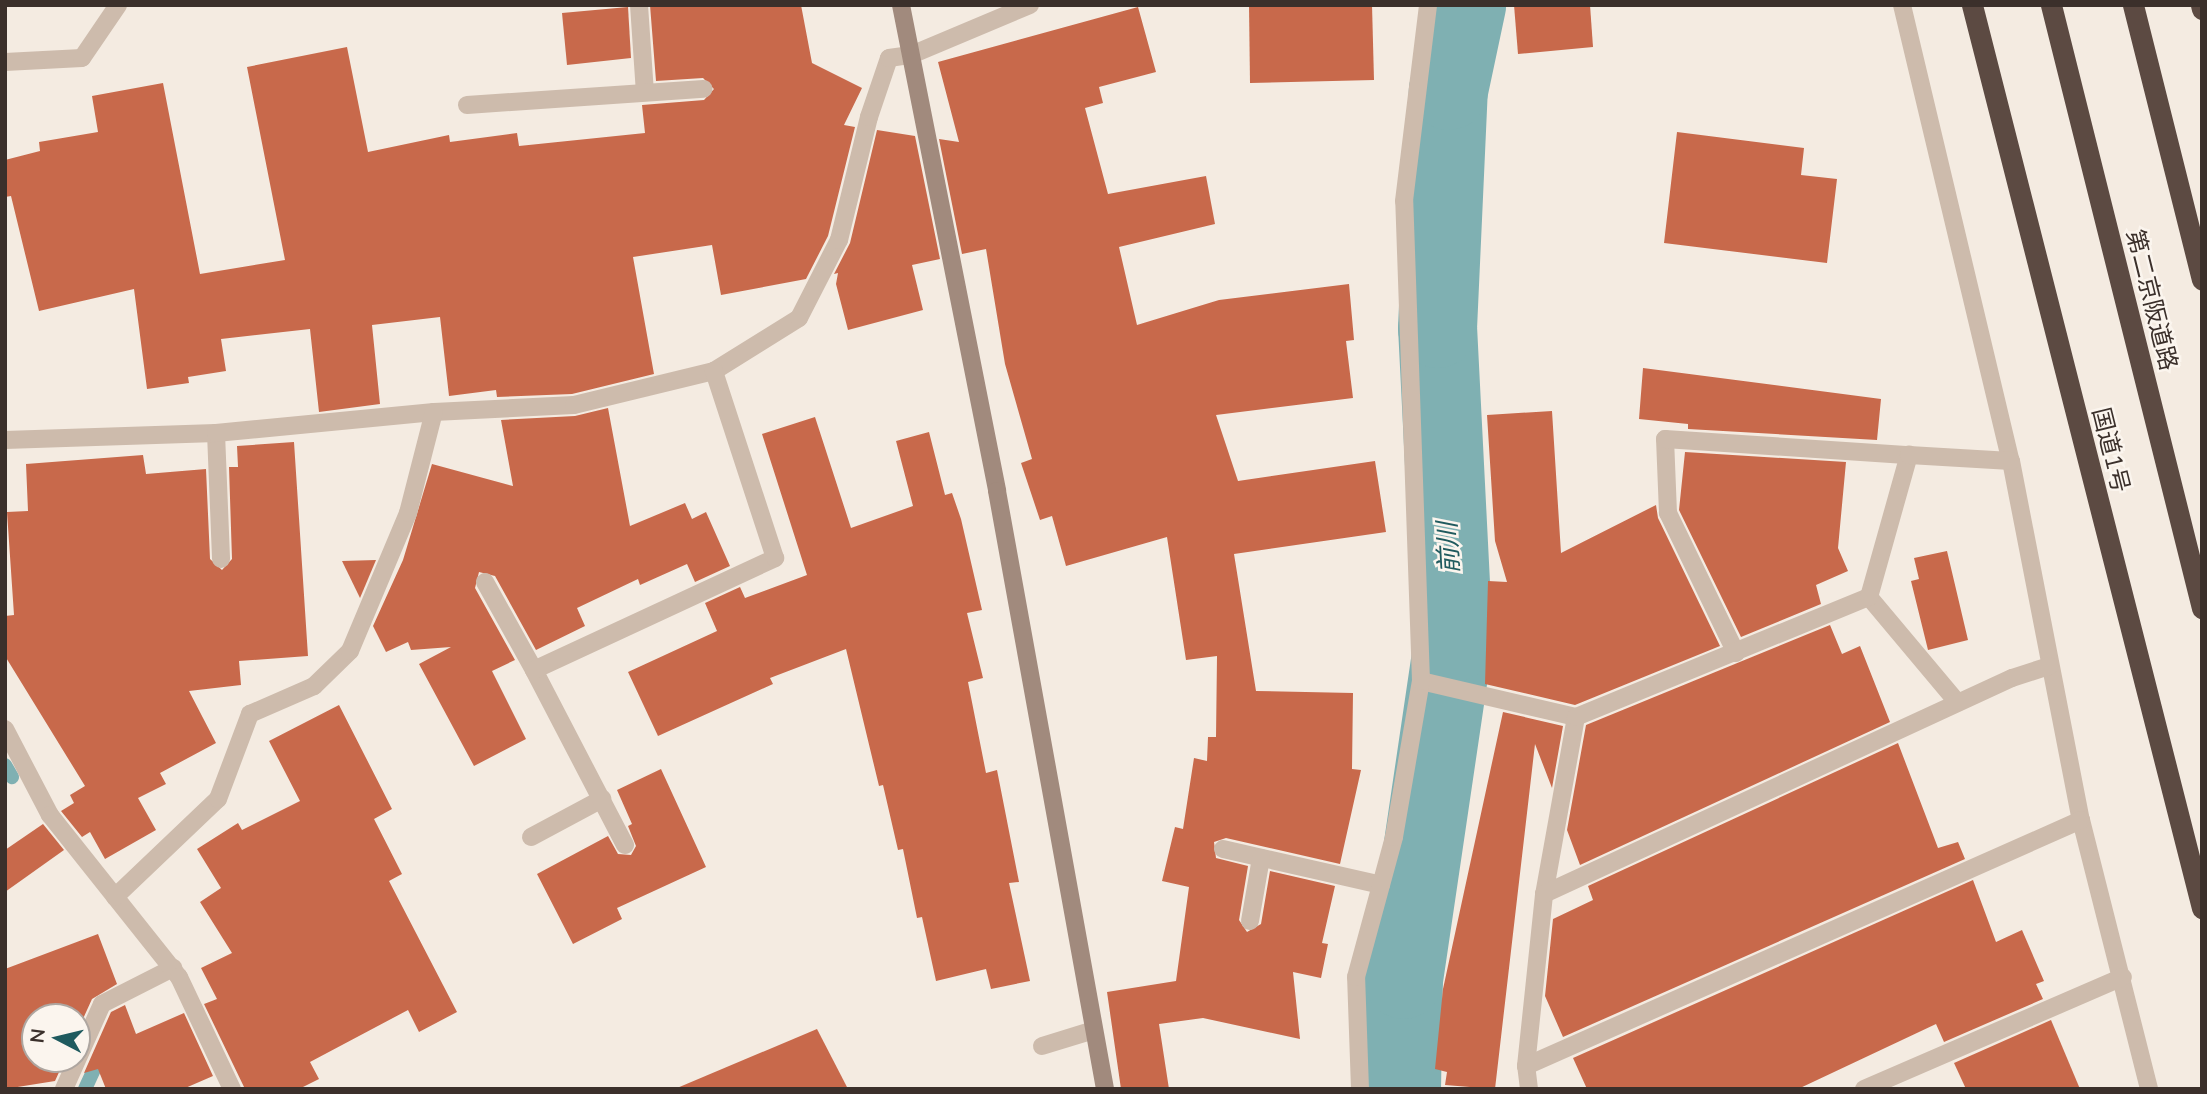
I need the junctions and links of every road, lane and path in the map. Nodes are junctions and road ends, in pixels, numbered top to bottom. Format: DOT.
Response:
graph roads {
  1 [pos="118,5"];
  2 [pos="639,5"];
  3 [pos="901,5"];
  4 [pos="1030,5"];
  5 [pos="1428,5"];
  6 [pos="1902,5"];
  7 [pos="1972,5"];
  8 [pos="2051,5"];
  9 [pos="2133,5"];
  10 [pos="911,55"];
  11 [pos="5,62"];
  12 [pos="704,89"];
  13 [pos="645,92"];
  14 [pos="467,105"];
  15 [pos="2202,279"];
  16 [pos="714,371"];
  17 [pos="434,412"];
  18 [pos="216,433"];
  19 [pos="5,440"];
  20 [pos="1909,455"];
  21 [pos="2011,461"];
  22 [pos="221,559"];
  23 [pos="485,582"];
  24 [pos="1869,597"];
  25 [pos="2202,608"];
  26 [pos="1736,653"];
  27 [pos="2049,666"];
  28 [pos="534,670"];
  29 [pos="1421,681"];
  30 [pos="1958,703"];
  31 [pos="1576,717"];
  32 [pos="5,729"];
  33 [pos="602,799"];
  34 [pos="2081,820"];
  35 [pos="531,837"];
  36 [pos="625,845"];
  37 [pos="1223,849"];
  38 [pos="1261,858"];
  39 [pos="1381,885"];
  40 [pos="1544,894"];
  41 [pos="116,897"];
  42 [pos="2202,908"];
  43 [pos="1250,921"];
  44 [pos="173,968"];
  45 [pos="2123,977"];
  46 [pos="1094,1031"];
  47 [pos="1042,1046"];
  48 [pos="1526,1066"];
  49 [pos="64,1089"];
  50 [pos="232,1089"];
  51 [pos="1105,1089"];
  52 [pos="1360,1089"];
  53 [pos="1529,1089"];
  54 [pos="1864,1089"];
  55 [pos="2149,1089"];
  1 -- 11 [label="street"];
  2 -- 13 [label="street"];
  3 -- 10 [label="street"];
  4 -- 10 [label="street"];
  5 -- 29 [label="street"];
  6 -- 21 [label="street"];
  7 -- 42 [label="highway, 国道1号"];
  8 -- 25 [label="highway, 第二京阪道路"];
  9 -- 15 [label="highway"];
  10 -- 16 [label="street"];
  10 -- 46 [label="street"];
  12 -- 13 [label="street"];
  13 -- 14 [label="street"];
  16 -- 17 [label="street"];
  16 -- 28 [label="street"];
  17 -- 18 [label="street"];
  17 -- 41 [label="street"];
  18 -- 19 [label="street"];
  18 -- 22 [label="street"];
  20 -- 21 [label="street"];
  20 -- 24 [label="street"];
  20 -- 26 [label="street"];
  21 -- 27 [label="street"];
  23 -- 28 [label="street"];
  24 -- 26 [label="street"];
  24 -- 30 [label="street"];
  26 -- 31 [label="street"];
  27 -- 30 [label="street"];
  27 -- 34 [label="street"];
  28 -- 33 [label="street"];
  29 -- 31 [label="street"];
  29 -- 39 [label="street"];
  30 -- 40 [label="street"];
  31 -- 40 [label="street"];
  32 -- 41 [label="street"];
  33 -- 35 [label="street"];
  33 -- 36 [label="street"];
  34 -- 45 [label="street"];
  34 -- 48 [label="street"];
  37 -- 38 [label="street"];
  38 -- 39 [label="street"];
  38 -- 43 [label="street"];
  39 -- 52 [label="street"];
  40 -- 48 [label="street"];
  41 -- 44 [label="street"];
  44 -- 49 [label="street"];
  44 -- 50 [label="street"];
  45 -- 54 [label="street"];
  45 -- 55 [label="street"];
  46 -- 47 [label="street"];
  46 -- 51 [label="street"];
  48 -- 53 [label="street"];
}
